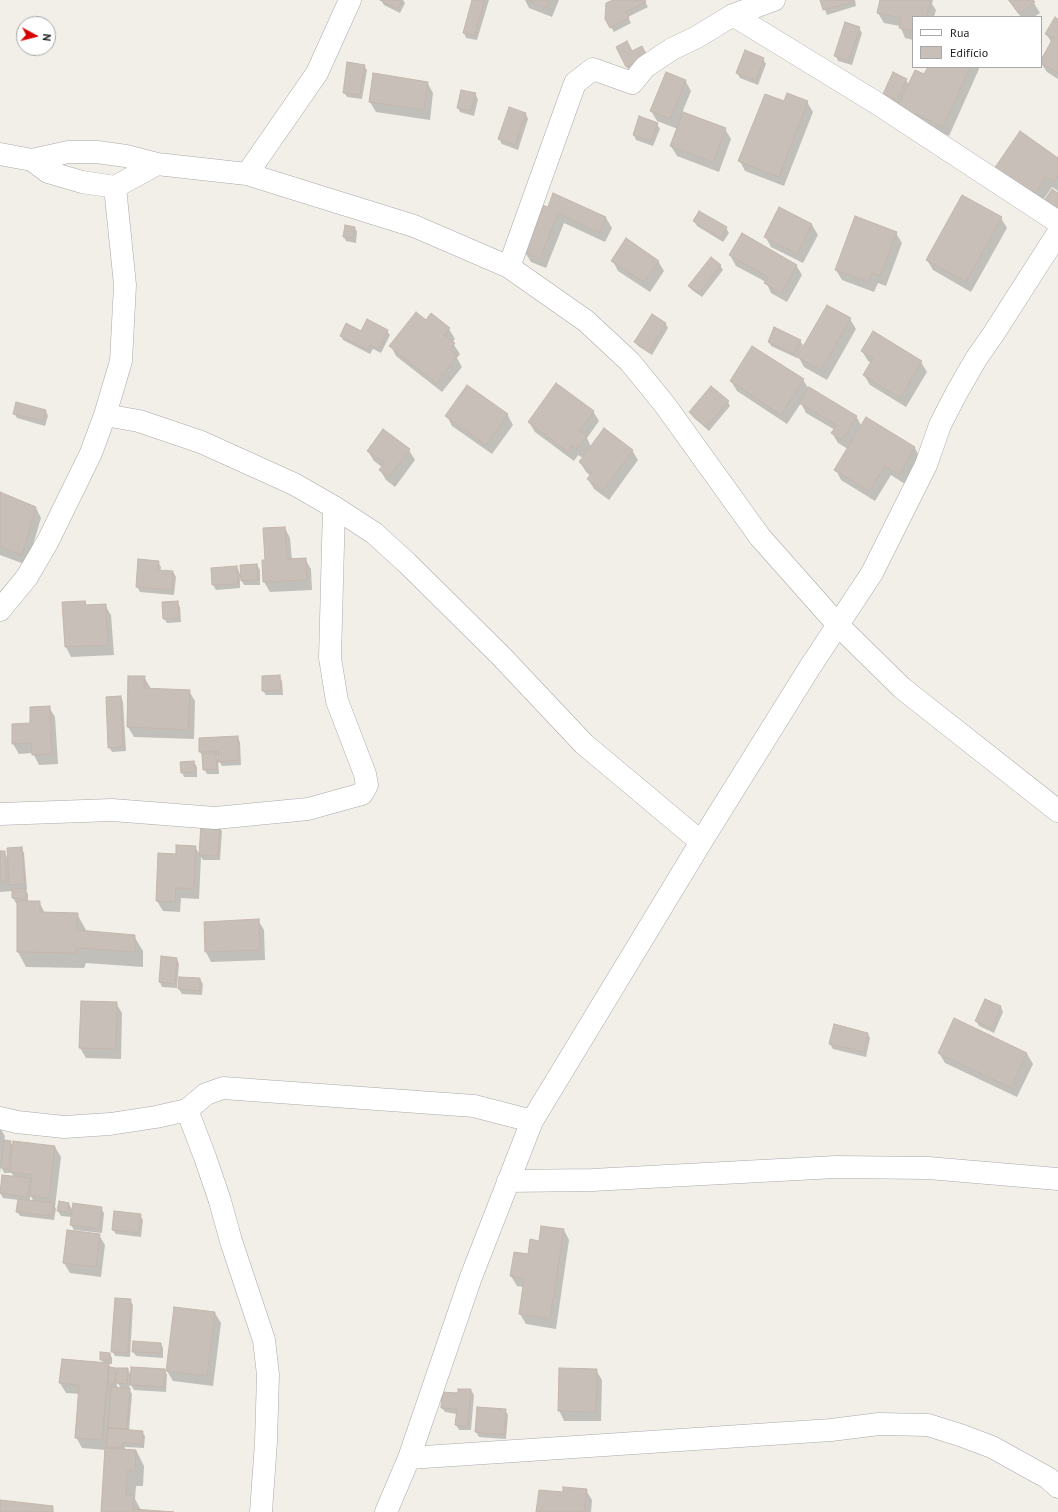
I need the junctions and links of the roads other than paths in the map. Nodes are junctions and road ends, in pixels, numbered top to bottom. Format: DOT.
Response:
graph roads {
  1 [pos="350,0"];
  2 [pos="774,0"];
  3 [pos="733,15"];
  4 [pos="0,154"];
  5 [pos="32,160"];
  6 [pos="157,164"];
  7 [pos="248,174"];
  8 [pos="115,187"];
  9 [pos="1058,222"];
  10 [pos="1058,233"];
  11 [pos="509,267"];
  12 [pos="105,414"];
  13 [pos="334,507"];
  14 [pos="0,610"];
  15 [pos="838,626"];
  16 [pos="1058,811"];
  17 [pos="0,814"];
  18 [pos="701,842"];
  19 [pos="186,1110"];
  20 [pos="0,1118"];
  21 [pos="532,1121"];
  22 [pos="1058,1179"];
  23 [pos="508,1181"];
  24 [pos="409,1458"];
  25 [pos="1058,1487"];
  26 [pos="261,1512"];
  27 [pos="386,1512"];
  1 -- 7 [label="street"];
  2 -- 3 [label="street"];
  3 -- 9 [label="street"];
  3 -- 11 [label="street"];
  4 -- 5 [label="street"];
  5 -- 6 [label="street"];
  5 -- 8 [label="street"];
  6 -- 7 [label="street"];
  6 -- 8 [label="street"];
  7 -- 11 [label="street"];
  8 -- 12 [label="street"];
  10 -- 15 [label="street"];
  11 -- 15 [label="street"];
  12 -- 13 [label="street"];
  12 -- 14 [label="street"];
  13 -- 17 [label="street"];
  13 -- 18 [label="street"];
  15 -- 16 [label="street"];
  15 -- 18 [label="street"];
  18 -- 21 [label="street"];
  19 -- 20 [label="street"];
  19 -- 21 [label="street"];
  19 -- 26 [label="street"];
  21 -- 23 [label="street"];
  22 -- 23 [label="street"];
  23 -- 24 [label="street"];
  24 -- 25 [label="street"];
  24 -- 27 [label="street"];
}
